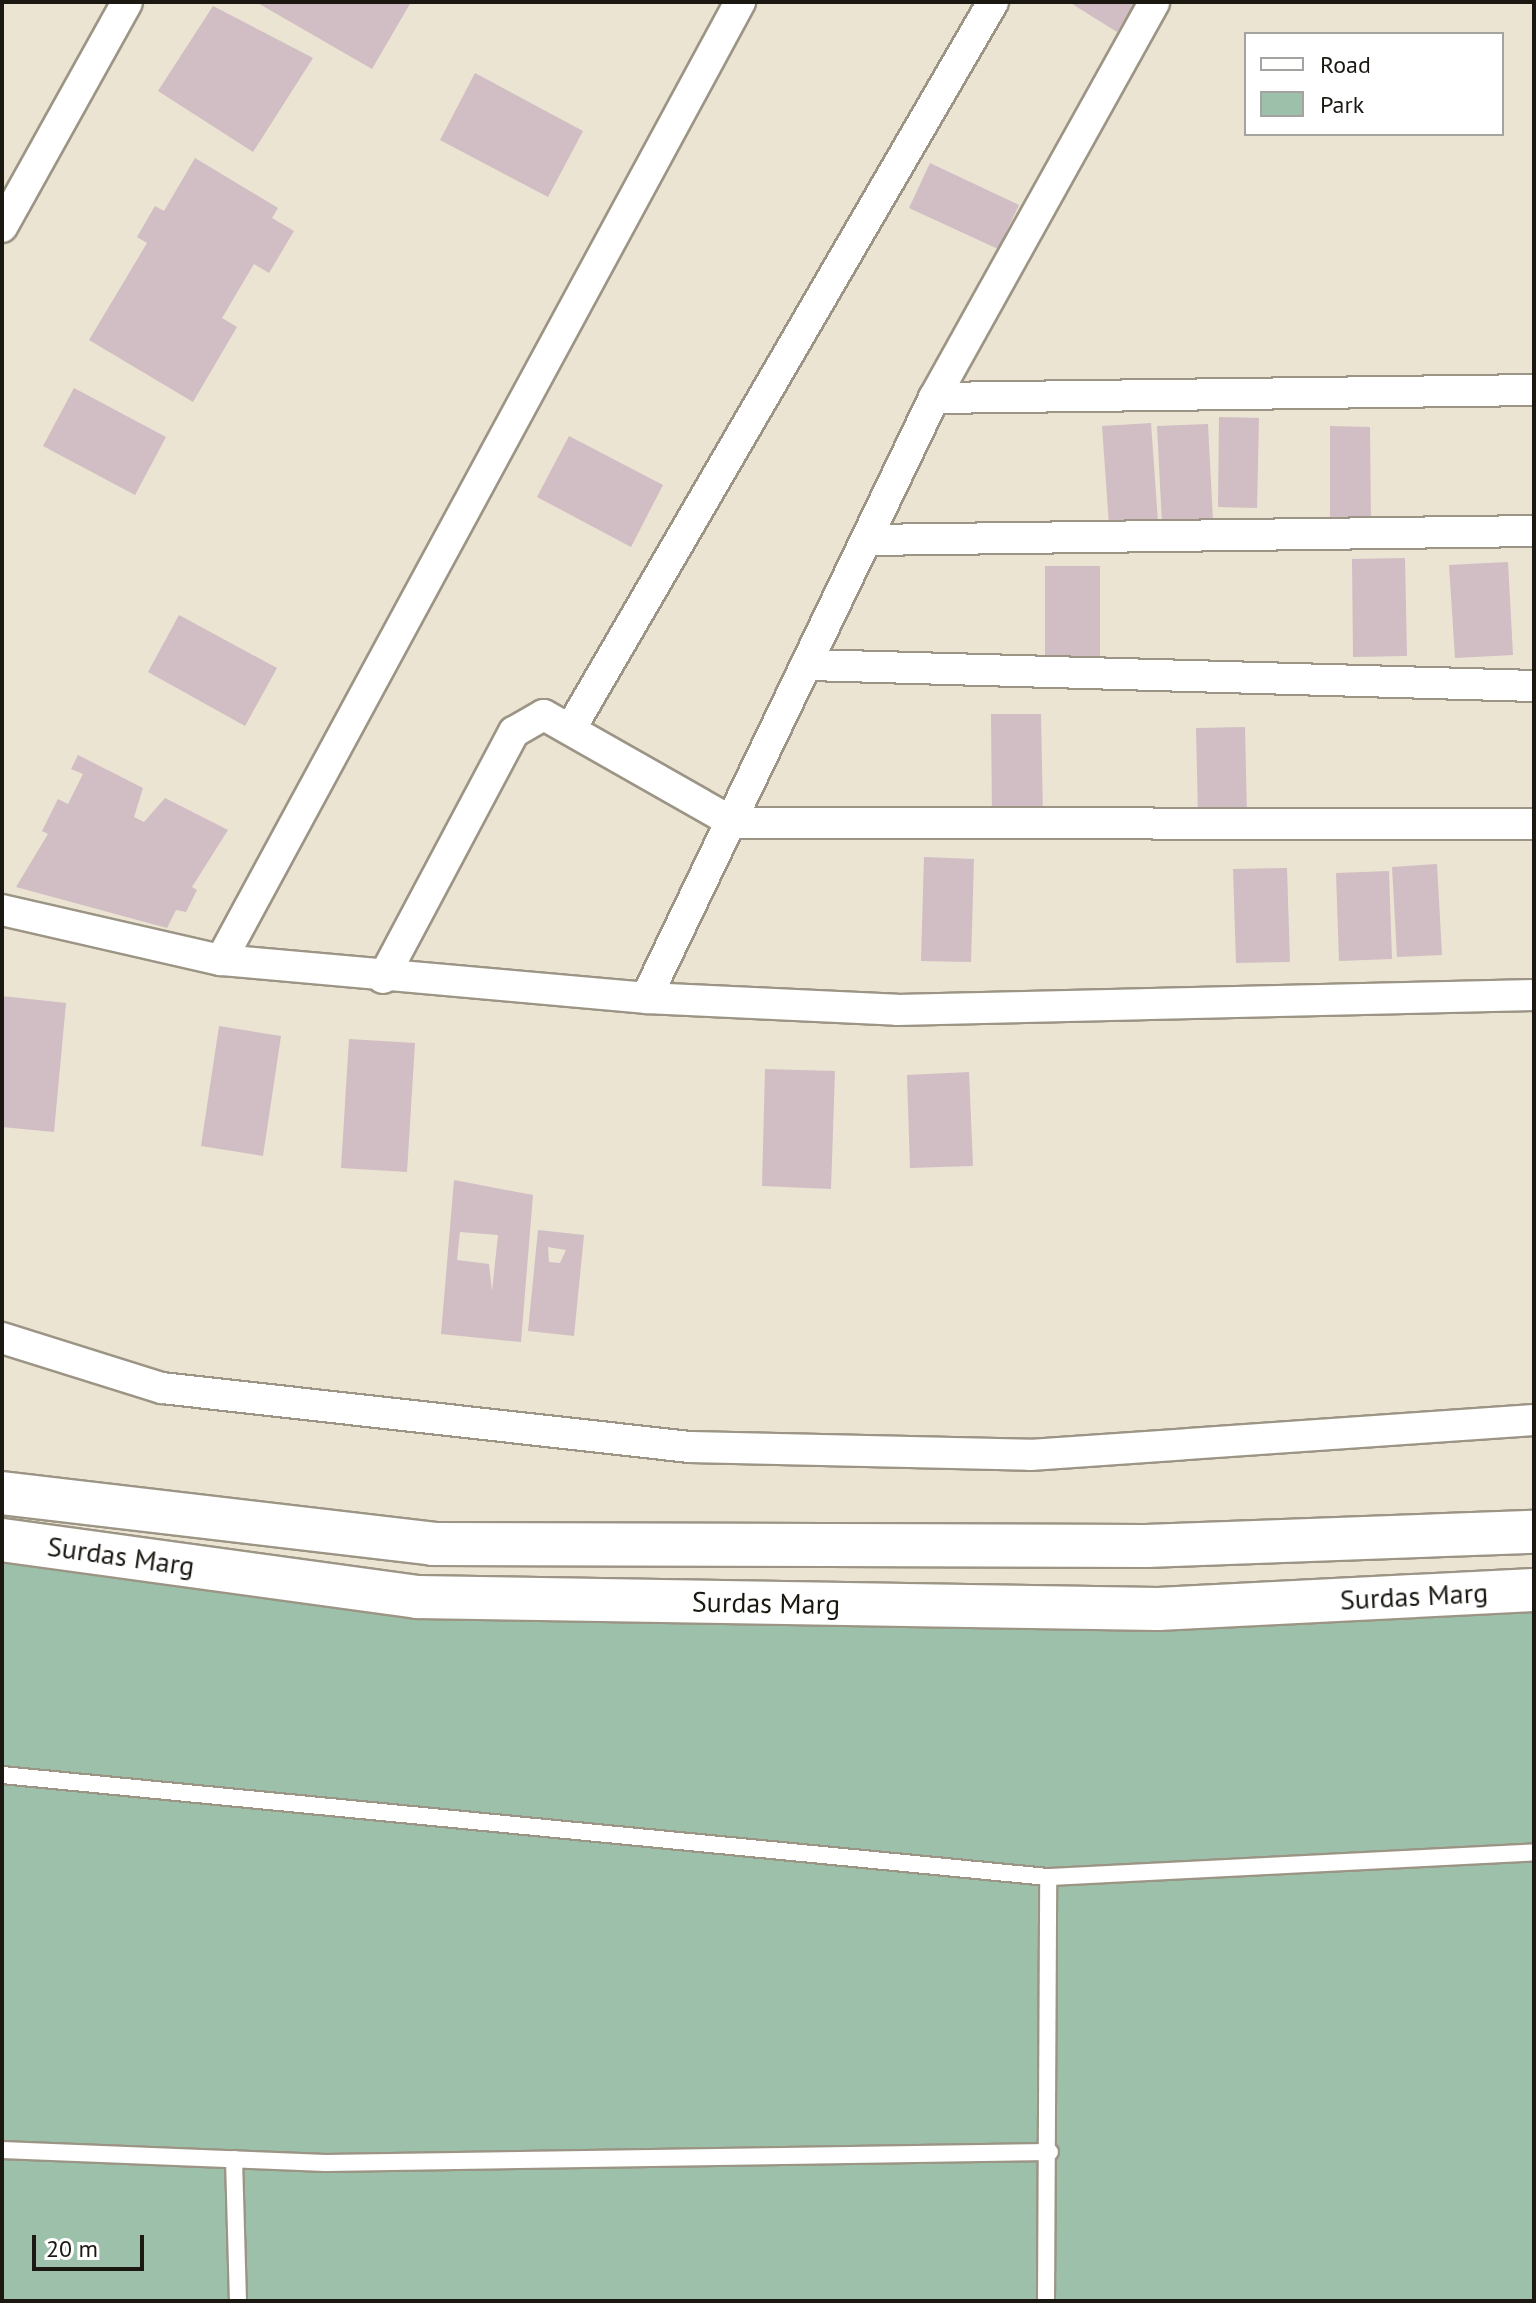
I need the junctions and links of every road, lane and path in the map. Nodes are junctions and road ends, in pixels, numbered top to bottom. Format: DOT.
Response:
graph roads {
  1 [pos="127,2"];
  2 [pos="740,2"];
  3 [pos="993,2"];
  4 [pos="1154,2"];
  5 [pos="2,227"];
  6 [pos="1534,390"];
  7 [pos="934,398"];
  8 [pos="1534,531"];
  9 [pos="867,540"];
  10 [pos="810,665"];
  11 [pos="1534,686"];
  12 [pos="571,728"];
  13 [pos="734,823"];
  14 [pos="1534,824"];
  15 [pos="2,910"];
  16 [pos="221,960"];
  17 [pos="383,978"];
  18 [pos="1534,995"];
  19 [pos="646,998"];
  20 [pos="2,1338"];
  21 [pos="1534,1420"];
  22 [pos="2,1493"];
  23 [pos="1534,1532"];
  24 [pos="2,1540"];
  25 [pos="1534,1590"];
  26 [pos="2,1775"];
  27 [pos="1534,1852"];
  28 [pos="1048,1877"];
  29 [pos="2,2150"];
  30 [pos="1050,2152"];
  31 [pos="234,2159"];
  32 [pos="238,2301"];
  33 [pos="1046,2301"];
  1 -- 5 [label="street"];
  2 -- 16 [label="street"];
  3 -- 12 [label="street"];
  4 -- 7 [label="street"];
  6 -- 7 [label="street"];
  7 -- 9 [label="street"];
  8 -- 9 [label="street"];
  9 -- 10 [label="street"];
  10 -- 11 [label="street"];
  10 -- 13 [label="street"];
  12 -- 13 [label="street"];
  12 -- 17 [label="street"];
  13 -- 14 [label="street"];
  13 -- 19 [label="street"];
  15 -- 16 [label="street"];
  16 -- 17 [label="street"];
  17 -- 19 [label="street"];
  18 -- 19 [label="street"];
  20 -- 21 [label="street"];
  22 -- 23 [label="main road, Surdas Marg"];
  24 -- 25 [label="main road, Surdas Marg"];
  26 -- 28 [label="lane"];
  27 -- 28 [label="lane"];
  28 -- 30 [label="lane"];
  29 -- 31 [label="lane"];
  30 -- 31 [label="lane"];
  30 -- 33 [label="lane"];
  31 -- 32 [label="lane"];
}
